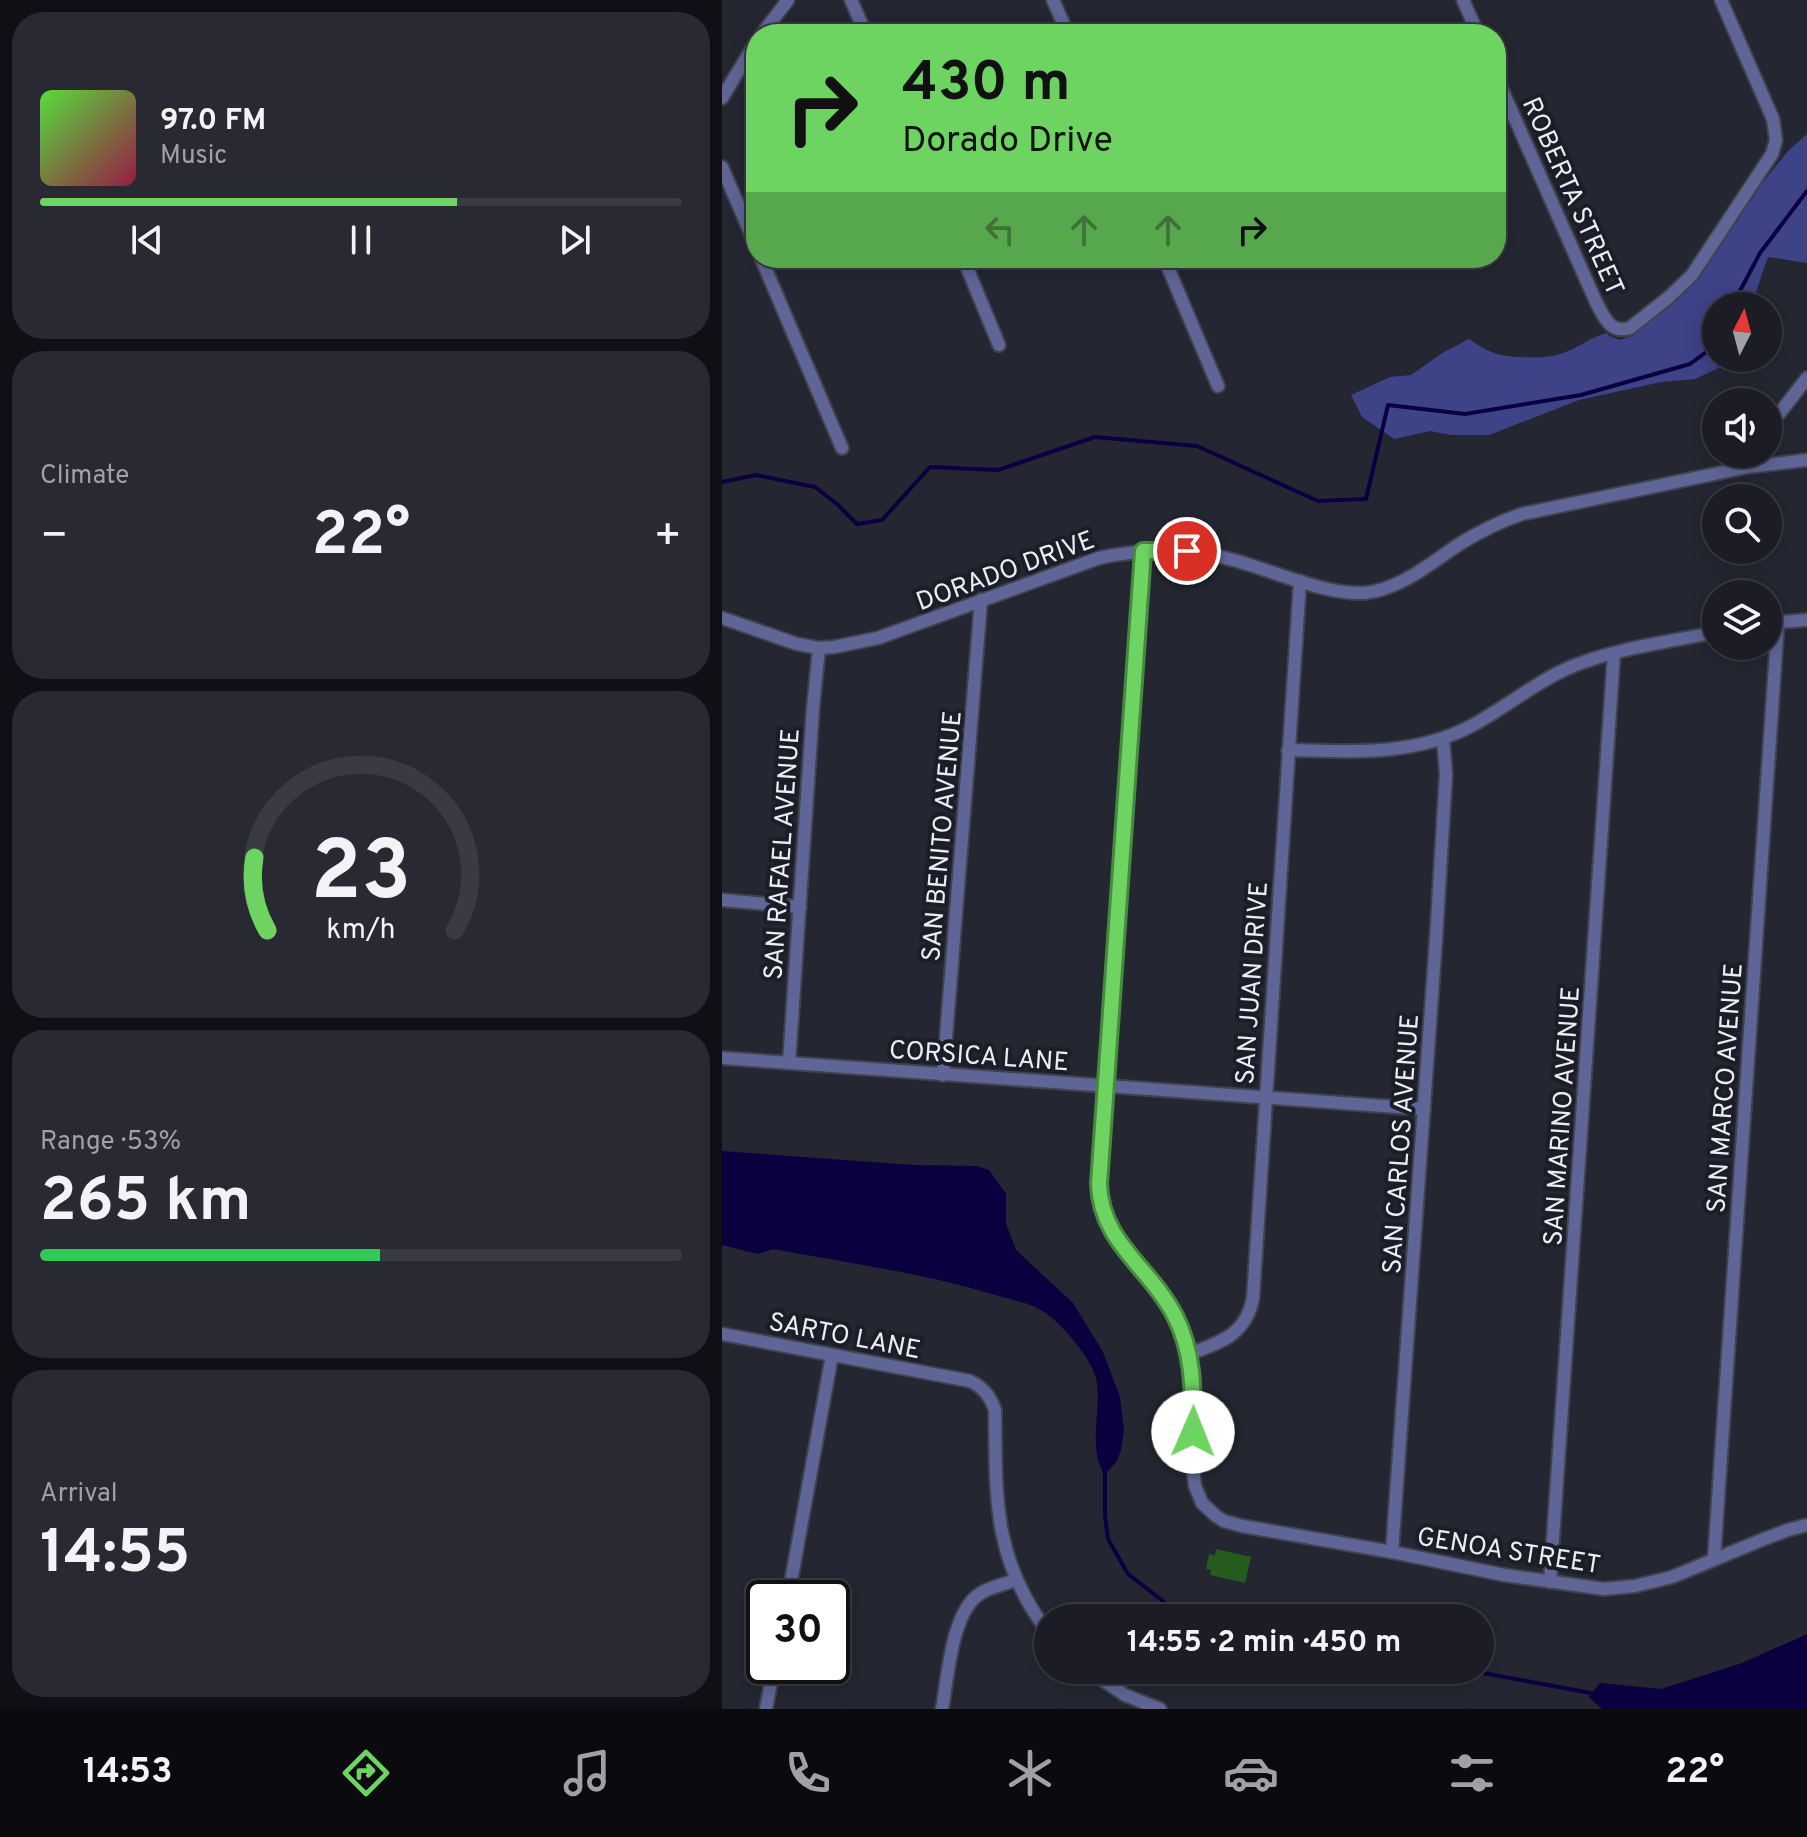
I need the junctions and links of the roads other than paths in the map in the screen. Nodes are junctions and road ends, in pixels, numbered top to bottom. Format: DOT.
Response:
graph roads {
  1 [pos="788,0"];
  2 [pos="851,0"];
  3 [pos="1053,0"];
  4 [pos="1463,0"];
  5 [pos="1721,0"];
  6 [pos="770,24"];
  7 [pos="862,24"];
  8 [pos="1064,24"];
  9 [pos="1474,24"];
  10 [pos="746,58"];
  11 [pos="722,98"];
  12 [pos="1506,99"];
  13 [pos="722,167"];
  14 [pos="746,223"];
  15 [pos="765,268"];
  16 [pos="967,268"];
  17 [pos="1168,268"];
  18 [pos="999,345"];
  19 [pos="1807,378"];
  20 [pos="1218,386"];
  21 [pos="1782,410"];
  22 [pos="842,448"];
  23 [pos="1807,460"];
  24 [pos="1782,463"];
  25 [pos="1743,468"];
  26 [pos="1143,551"];
  27 [pos="1300,581"];
  28 [pos="981,600"];
  29 [pos="722,618"];
  30 [pos="1807,620"];
  31 [pos="1782,621"];
  32 [pos="1702,635"];
  33 [pos="819,648"];
  34 [pos="1614,653"];
  35 [pos="1771,660"];
  36 [pos="1443,739"];
  37 [pos="1288,750"];
  38 [pos="722,900"];
  39 [pos="800,907"];
  40 [pos="722,1058"];
  41 [pos="789,1063"];
  42 [pos="943,1075"];
  43 [pos="1106,1087"];
  44 [pos="1265,1098"];
  45 [pos="1424,1109"];
  46 [pos="722,1334"];
  47 [pos="1189,1354"];
  48 [pos="832,1355"];
  49 [pos="1807,1525"];
  50 [pos="1392,1552"];
  51 [pos="1714,1559"];
  52 [pos="791,1580"];
  53 [pos="1016,1580"];
  54 [pos="1550,1582"];
  55 [pos="1034,1613"];
  56 [pos="771,1684"];
  57 [pos="1109,1684"];
  58 [pos="766,1709"];
  59 [pos="942,1709"];
  60 [pos="1160,1709"];
  1 -- 6 [label="street"];
  2 -- 7 [label="street"];
  3 -- 8 [label="street"];
  4 -- 9 [label="street"];
  5 -- 12 [label="street, ROBERTA STREET"];
  10 -- 11 [label="street"];
  13 -- 14 [label="street"];
  15 -- 22 [label="street"];
  16 -- 18 [label="street"];
  17 -- 20 [label="street"];
  19 -- 21 [label="street"];
  23 -- 24 [label="street, DORADO DRIVE"];
  25 -- 27 [label="street, DORADO DRIVE"];
  26 -- 27 [label="street, DORADO DRIVE"];
  26 -- 28 [label="street, DORADO DRIVE"];
  26 -- 43 [label="street"];
  27 -- 37 [label="street, SAN JUAN DRIVE"];
  28 -- 33 [label="street, DORADO DRIVE"];
  28 -- 42 [label="street, SAN BENITO AVENUE"];
  29 -- 33 [label="street, DORADO DRIVE"];
  30 -- 31 [label="street"];
  32 -- 34 [label="street"];
  33 -- 39 [label="street, SAN RAFAEL AVENUE"];
  34 -- 36 [label="street"];
  34 -- 54 [label="street, SAN MARINO AVENUE"];
  35 -- 51 [label="street, SAN MARCO AVENUE"];
  36 -- 37 [label="street"];
  36 -- 45 [label="street, SAN CARLOS AVENUE"];
  37 -- 44 [label="street, SAN JUAN DRIVE"];
  38 -- 39 [label="street"];
  39 -- 41 [label="street, SAN RAFAEL AVENUE"];
  40 -- 41 [label="street, CORSICA LANE"];
  41 -- 42 [label="street, CORSICA LANE"];
  42 -- 43 [label="street, CORSICA LANE"];
  43 -- 44 [label="street, CORSICA LANE"];
  43 -- 47 [label="street"];
  44 -- 45 [label="street, CORSICA LANE"];
  44 -- 47 [label="street, SAN JUAN DRIVE"];
  45 -- 50 [label="street, SAN CARLOS AVENUE"];
  46 -- 48 [label="street, SARTO LANE"];
  47 -- 50 [label="street, GENOA STREET"];
  48 -- 52 [label="street"];
  48 -- 53 [label="street, SARTO LANE"];
  49 -- 51 [label="street, GENOA STREET"];
  50 -- 54 [label="street, GENOA STREET"];
  51 -- 54 [label="street, GENOA STREET"];
  53 -- 55 [label="street"];
  53 -- 59 [label="street"];
  56 -- 58 [label="street"];
  57 -- 60 [label="street"];
}
